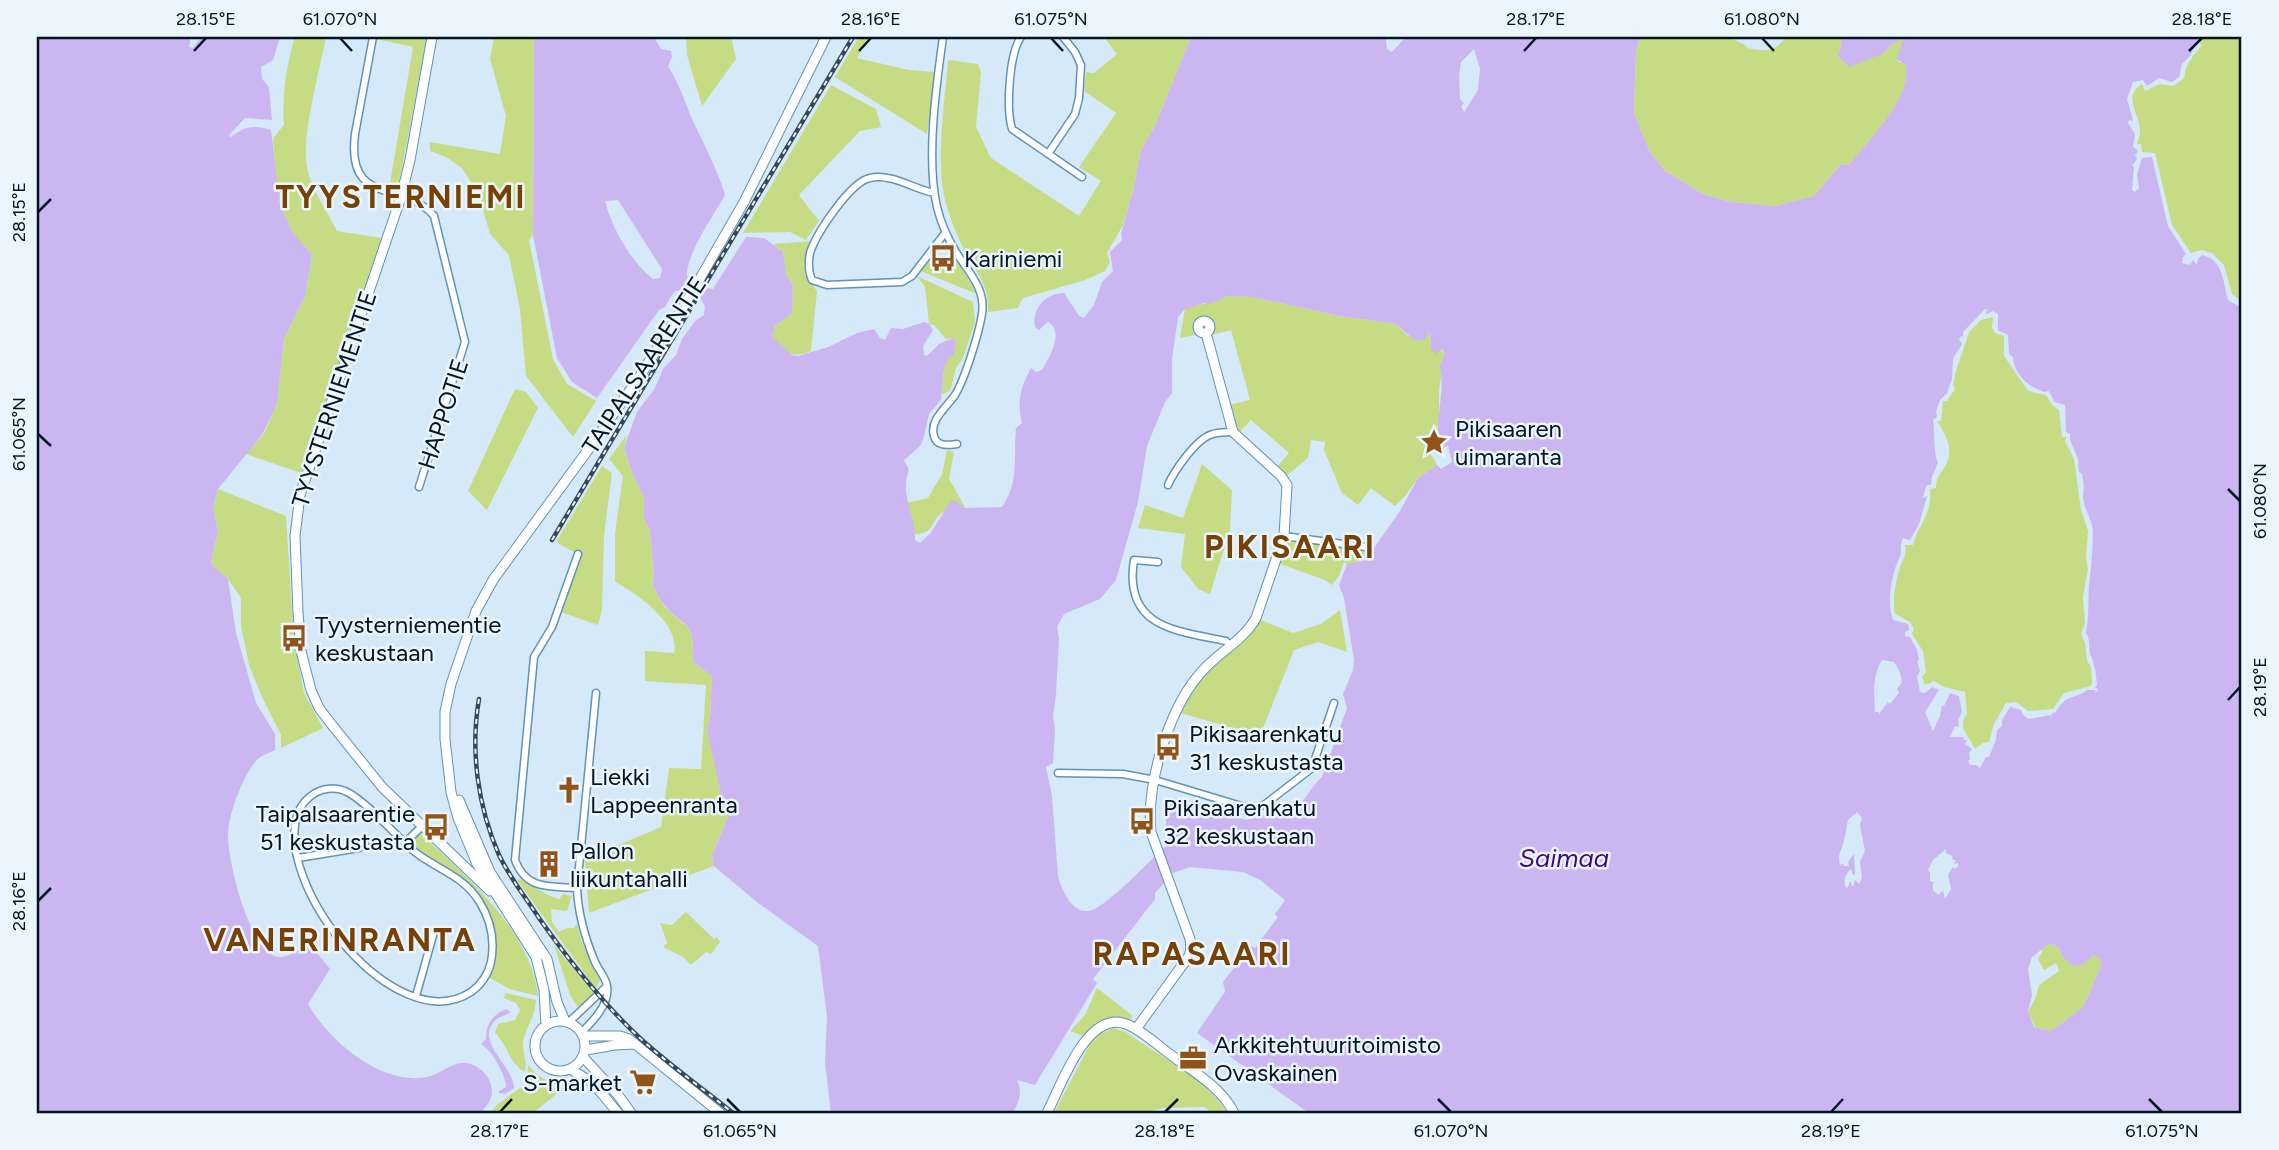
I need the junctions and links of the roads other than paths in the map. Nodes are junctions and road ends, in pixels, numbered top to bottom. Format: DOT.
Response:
graph roads {
  1 [pos="373,37"];
  2 [pos="432,37"];
  3 [pos="826,37"];
  4 [pos="943,37"];
  5 [pos="1021,37"];
  6 [pos="1063,37"];
  7 [pos="1048,154"];
  8 [pos="1082,177"];
  9 [pos="934,192"];
  10 [pos="401,197"];
  11 [pos="945,233"];
  12 [pos="1206,333"];
  13 [pos="1233,432"];
  14 [pos="957,444"];
  15 [pos="1168,485"];
  16 [pos="419,486"];
  17 [pos="1283,536"];
  18 [pos="1366,547"];
  19 [pos="578,554"];
  20 [pos="1158,562"];
  21 [pos="1230,645"];
  22 [pos="451,684"];
  23 [pos="596,693"];
  24 [pos="1334,703"];
  25 [pos="1058,773"];
  26 [pos="1155,780"];
  27 [pos="422,826"];
  28 [pos="405,843"];
  29 [pos="365,844"];
  30 [pos="442,844"];
  31 [pos="298,858"];
  32 [pos="477,864"];
  33 [pos="490,872"];
  34 [pos="577,888"];
  35 [pos="506,908"];
  36 [pos="434,932"];
  37 [pos="607,986"];
  38 [pos="416,996"];
  39 [pos="567,1022"];
  40 [pos="546,1025"];
  41 [pos="1136,1029"];
  42 [pos="582,1034"];
  43 [pos="636,1044"];
  44 [pos="584,1053"];
  45 [pos="570,1069"];
  46 [pos="618,1113"];
  47 [pos="631,1113"];
  48 [pos="720,1113"];
  49 [pos="1047,1113"];
  50 [pos="1234,1113"];
  1 -- 10 [label="street, HAPPOTIE"];
  2 -- 10 [label="street, TYYSTERNIEMENTIE"];
  3 -- 22 [label="street, TAIPALSAARENTIE"];
  4 -- 9 [label="street"];
  5 -- 7 [label="street"];
  6 -- 7 [label="street"];
  7 -- 8 [label="street"];
  9 -- 11 [label="street"];
  9 -- 11 [label="street"];
  10 -- 16 [label="street, HAPPOTIE"];
  10 -- 27 [label="street, TYYSTERNIEMENTIE"];
  11 -- 14 [label="street"];
  12 -- 13 [label="street"];
  13 -- 15 [label="street"];
  13 -- 17 [label="street"];
  17 -- 18 [label="street"];
  17 -- 21 [label="street"];
  19 -- 34 [label="street"];
  20 -- 21 [label="street"];
  21 -- 26 [label="street"];
  22 -- 32 [label="street, TAIPALSAARENTIE"];
  22 -- 33 [label="street, TAIPALSAARENTIE"];
  23 -- 34 [label="street"];
  24 -- 26 [label="street"];
  25 -- 26 [label="street"];
  26 -- 41 [label="street"];
  27 -- 28 [label="street"];
  27 -- 30 [label="street, TYYSTERNIEMENTIE"];
  28 -- 31 [label="street"];
  28 -- 38 [label="street"];
  29 -- 31 [label="street"];
  30 -- 32 [label="street, TYYSTERNIEMENTIE"];
  30 -- 35 [label="street, TYYSTERNIEMENTIE"];
  31 -- 38 [label="street"];
  32 -- 33 [label="street, TYYSTERNIEMENTIE"];
  32 -- 35 [label="street, TAIPALSAARENTIE"];
  33 -- 39 [label="street, TAIPALSAARENTIE"];
  34 -- 37 [label="street"];
  35 -- 40 [label="street, TAIPALSAARENTIE"];
  36 -- 38 [label="street"];
  37 -- 39 [label="street"];
  37 -- 42 [label="street"];
  39 -- 40 [label="street"];
  39 -- 42 [label="street"];
  40 -- 45 [label="street"];
  41 -- 49 [label="street"];
  41 -- 50 [label="street"];
  42 -- 43 [label="street"];
  42 -- 44 [label="street"];
  43 -- 44 [label="street"];
  43 -- 48 [label="street"];
  44 -- 45 [label="street"];
  44 -- 47 [label="street"];
  45 -- 46 [label="street"];
}
